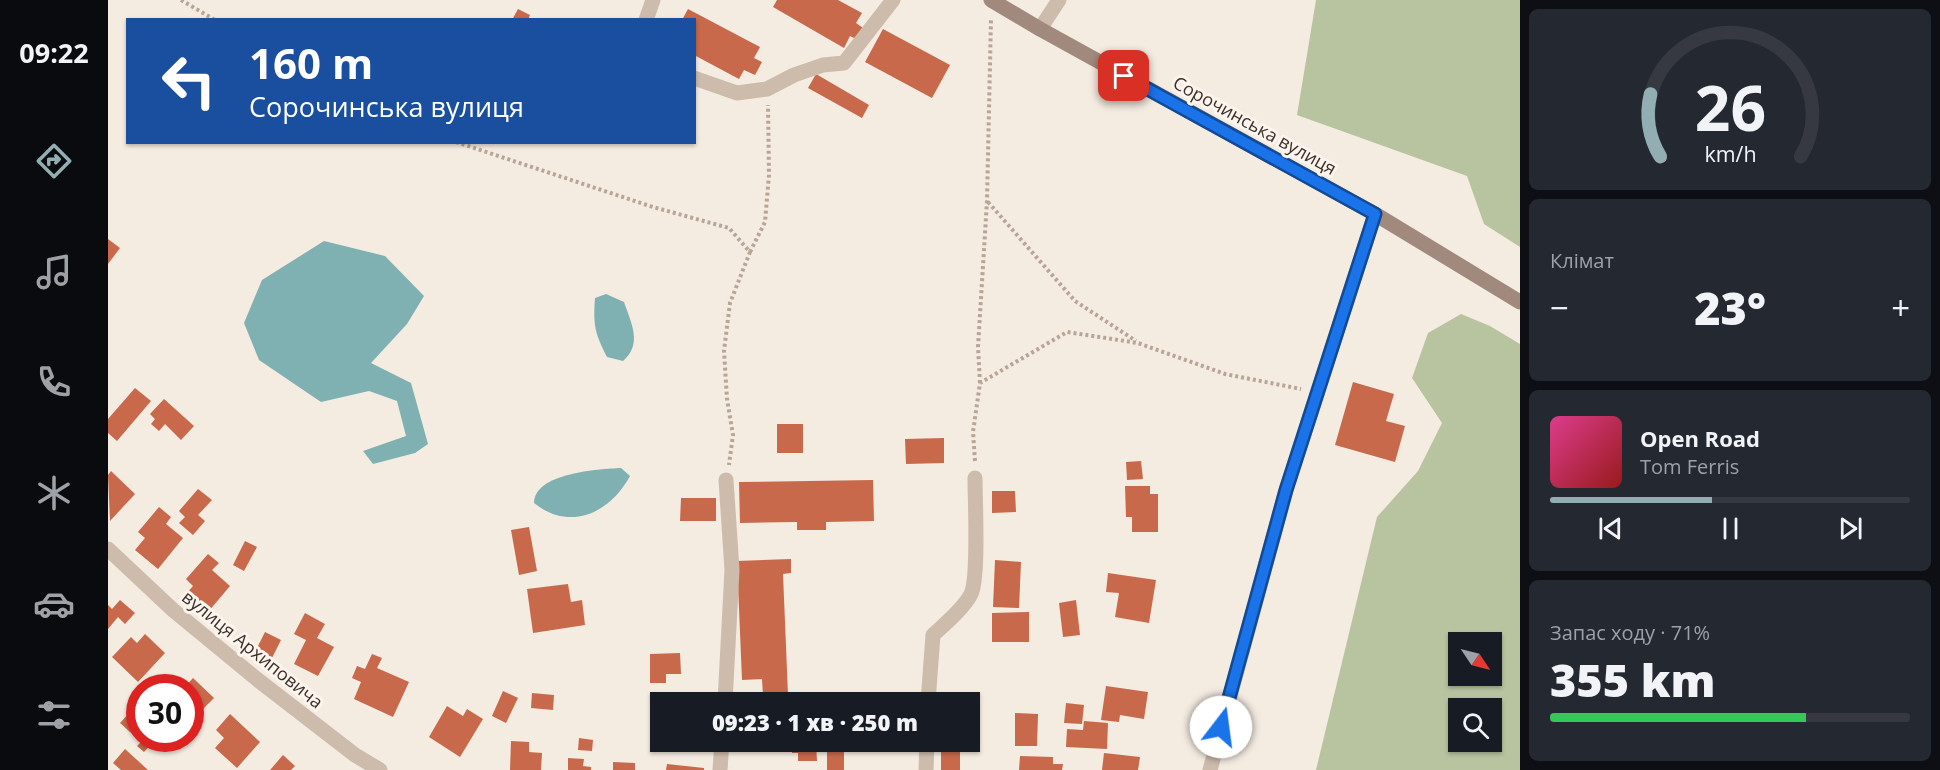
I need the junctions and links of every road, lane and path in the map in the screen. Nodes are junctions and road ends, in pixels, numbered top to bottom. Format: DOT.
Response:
graph roads {
  1 [pos="181,0"];
  2 [pos="653,0"];
  3 [pos="893,0"];
  4 [pos="991,0"];
  5 [pos="1059,0"];
  6 [pos="212,18"];
  7 [pos="647,18"];
  8 [pos="1040,29"];
  9 [pos="696,79"];
  10 [pos="767,89"];
  11 [pos="462,144"];
  12 [pos="987,201"];
  13 [pos="1375,214"];
  14 [pos="750,252"];
  15 [pos="1520,302"];
  16 [pos="1138,343"];
  17 [pos="980,383"];
  18 [pos="1316,392"];
  19 [pos="975,478"];
  20 [pos="726,480"];
  21 [pos="108,549"];
  22 [pos="726,692"];
  23 [pos="929,692"];
  24 [pos="721,752"];
  25 [pos="927,752"];
  26 [pos="374,769"];
  27 [pos="720,770"];
  28 [pos="926,770"];
  29 [pos="1210,770"];
  1 -- 6 [label="path"];
  2 -- 7 [label="street"];
  3 -- 10 [label="street"];
  4 -- 8 [label="main road, Сорочинська вулиця"];
  4 -- 12 [label="path"];
  5 -- 8 [label="street"];
  8 -- 13 [label="main road, Сорочинська вулиця"];
  9 -- 10 [label="street"];
  10 -- 14 [label="path"];
  11 -- 14 [label="path"];
  12 -- 16 [label="path"];
  12 -- 17 [label="path"];
  13 -- 15 [label="main road, Сорочинська вулиця"];
  13 -- 18 [label="street"];
  14 -- 20 [label="path"];
  16 -- 17 [label="path"];
  16 -- 18 [label="path"];
  17 -- 19 [label="path"];
  18 -- 29 [label="street"];
  19 -- 23 [label="street"];
  20 -- 22 [label="street"];
  21 -- 26 [label="street, вулиця Архиповича"];
  24 -- 27 [label="street"];
  25 -- 28 [label="street"];
}
